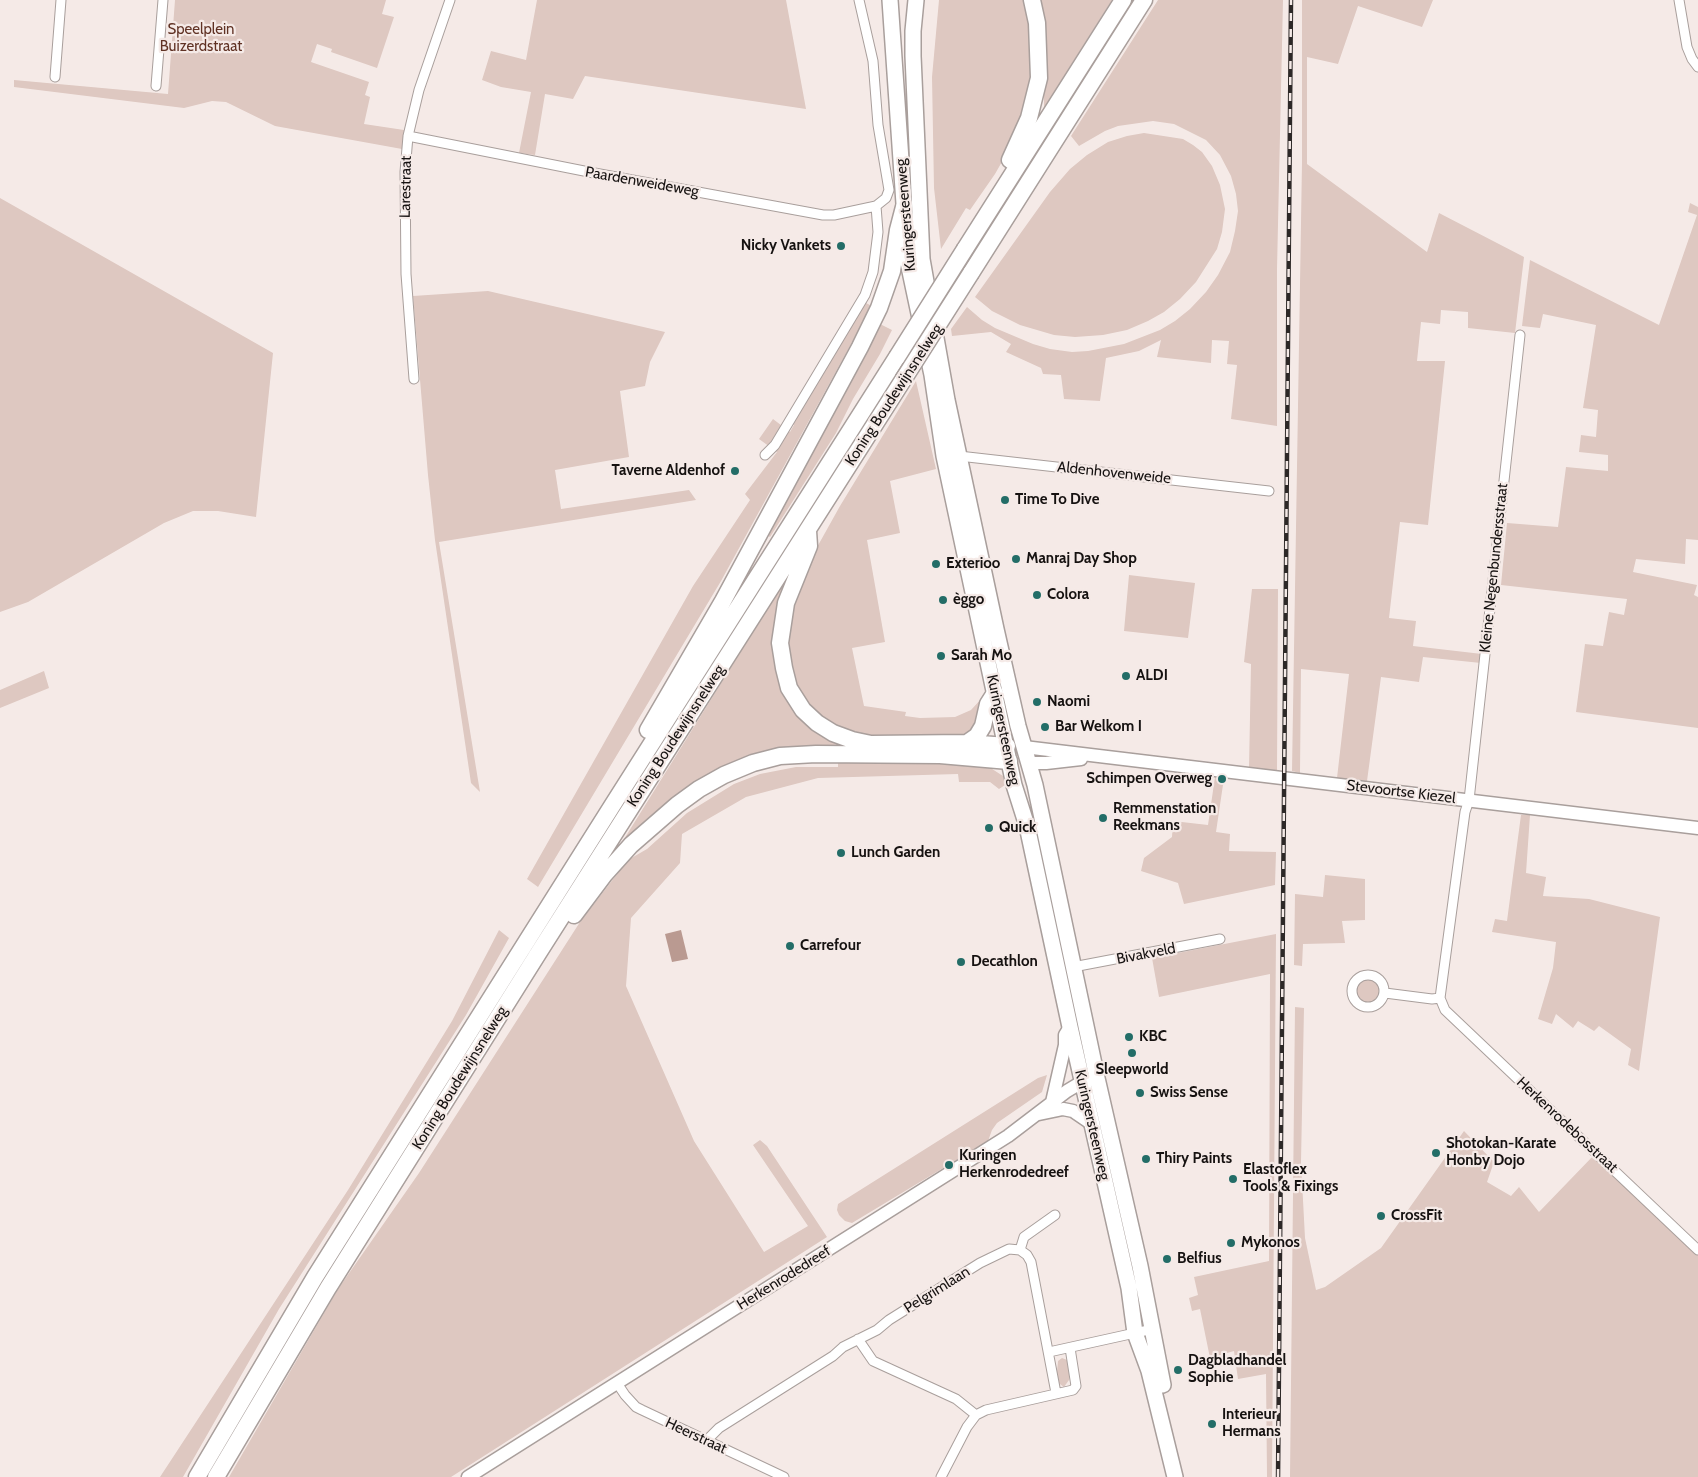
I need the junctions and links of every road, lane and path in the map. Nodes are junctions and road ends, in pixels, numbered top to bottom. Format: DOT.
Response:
graph roads {
  1 [pos="61,0"];
  2 [pos="163,0"];
  3 [pos="450,0"];
  4 [pos="859,0"];
  5 [pos="890,0"];
  6 [pos="916,0"];
  7 [pos="1032,0"];
  8 [pos="1123,0"];
  9 [pos="1144,0"];
  10 [pos="1679,0"];
  11 [pos="1698,67"];
  12 [pos="55,77"];
  13 [pos="156,86"];
  14 [pos="408,136"];
  15 [pos="1005,186"];
  16 [pos="876,206"];
  17 [pos="904,207"];
  18 [pos="1520,335"];
  19 [pos="414,380"];
  20 [pos="766,455"];
  21 [pos="959,456"];
  22 [pos="1269,491"];
  23 [pos="808,530"];
  24 [pos="995,693"];
  25 [pos="967,743"];
  26 [pos="1024,747"];
  27 [pos="1008,754"];
  28 [pos="1103,757"];
  29 [pos="1029,763"];
  30 [pos="621,792"];
  31 [pos="1469,800"];
  32 [pos="1698,828"];
  33 [pos="1220,939"];
  34 [pos="539,952"];
  35 [pos="1073,967"];
  36 [pos="1385,993"];
  37 [pos="1440,998"];
  38 [pos="1070,1027"];
  39 [pos="1097,1078"];
  40 [pos="1082,1082"];
  41 [pos="1052,1102"];
  42 [pos="1037,1114"];
  43 [pos="1092,1124"];
  44 [pos="1055,1216"];
  45 [pos="1020,1250"];
  46 [pos="1698,1250"];
  47 [pos="1153,1329"];
  48 [pos="1135,1333"];
  49 [pos="858,1339"];
  50 [pos="1070,1348"];
  51 [pos="1049,1352"];
  52 [pos="617,1383"];
  53 [pos="1056,1393"];
  54 [pos="976,1415"];
  55 [pos="706,1441"];
  56 [pos="1174,1450"];
  57 [pos="197,1477"];
  58 [pos="216,1477"];
  59 [pos="468,1477"];
  60 [pos="784,1477"];
  61 [pos="941,1477"];
  62 [pos="1175,1477"];
  63 [pos="1185,1477"];
  1 -- 12 [label="street"];
  2 -- 13 [label="street"];
  3 -- 14 [label="street, Larestraat"];
  4 -- 16 [label="street, Kuringersteenweg"];
  5 -- 17 [label="main road, Kuringersteenweg"];
  6 -- 21 [label="main road, Kuringersteenweg"];
  7 -- 15 [label="highway"];
  8 -- 15 [label="highway, Koning Boudewijnsnelweg"];
  9 -- 23 [label="highway, Koning Boudewijnsnelweg, bridge"];
  10 -- 11 [label="street"];
  14 -- 16 [label="street, Paardenweideweg"];
  14 -- 19 [label="street, Larestraat"];
  15 -- 30 [label="highway, Koning Boudewijnsnelweg, bridge"];
  16 -- 20 [label="street, Kuringersteenweg"];
  17 -- 24 [label="main road, Kuringersteenweg"];
  17 -- 30 [label="highway"];
  18 -- 31 [label="street, Kleine Negenbundersstraat"];
  21 -- 22 [label="street, Aldenhovenweide"];
  21 -- 26 [label="main road, Kuringersteenweg"];
  23 -- 25 [label="highway"];
  23 -- 34 [label="highway, Koning Boudewijnsnelweg"];
  24 -- 25 [label="highway"];
  24 -- 27 [label="main road, Kuringersteenweg"];
  25 -- 27 [label="highway"];
  26 -- 27 [label="main road, Stevoortse Kiezel"];
  26 -- 28 [label="main road, Stevoortse Kiezel"];
  26 -- 29 [label="main road, Kuringersteenweg"];
  27 -- 29 [label="main road, Stevoortse Kiezel"];
  27 -- 34 [label="highway"];
  27 -- 38 [label="main road, Kuringersteenweg"];
  28 -- 29 [label="main road, Stevoortse Kiezel"];
  28 -- 31 [label="main road, Stevoortse Kiezel"];
  29 -- 35 [label="main road, Kuringersteenweg"];
  30 -- 57 [label="highway, Koning Boudewijnsnelweg"];
  31 -- 32 [label="main road, Stevoortse Kiezel"];
  31 -- 37 [label="street"];
  33 -- 35 [label="street, Bivakveld"];
  34 -- 58 [label="highway, Koning Boudewijnsnelweg"];
  35 -- 39 [label="main road, Kuringersteenweg"];
  36 -- 37 [label="street"];
  37 -- 46 [label="street, Herkenrodebosstraat"];
  38 -- 40 [label="main road, Kuringersteenweg"];
  38 -- 41 [label="main road"];
  39 -- 40 [label="main road, Herkenrodedreef"];
  39 -- 47 [label="main road, Kuringersteenweg"];
  40 -- 41 [label="main road, Herkenrodedreef"];
  40 -- 43 [label="main road, Kuringersteenweg"];
  41 -- 42 [label="main road, Herkenrodedreef"];
  42 -- 43 [label="main road"];
  42 -- 52 [label="main road, Herkenrodedreef"];
  43 -- 48 [label="main road, Kuringersteenweg"];
  44 -- 45 [label="street"];
  45 -- 49 [label="street, Pelgrimlaan"];
  45 -- 51 [label="street"];
  47 -- 48 [label="street"];
  47 -- 56 [label="main road, Kuringersteenweg"];
  48 -- 50 [label="street"];
  48 -- 56 [label="main road, Kuringersteenweg"];
  49 -- 54 [label="street"];
  49 -- 55 [label="street, Pelgrimlaan"];
  50 -- 51 [label="street"];
  50 -- 53 [label="street"];
  51 -- 53 [label="street"];
  52 -- 55 [label="street, Heerstraat"];
  52 -- 59 [label="main road, Herkenrodedreef"];
  53 -- 54 [label="street"];
  54 -- 61 [label="street"];
  55 -- 60 [label="street, Heerstraat"];
  56 -- 62 [label="main road"];
  56 -- 63 [label="main road"];
}
